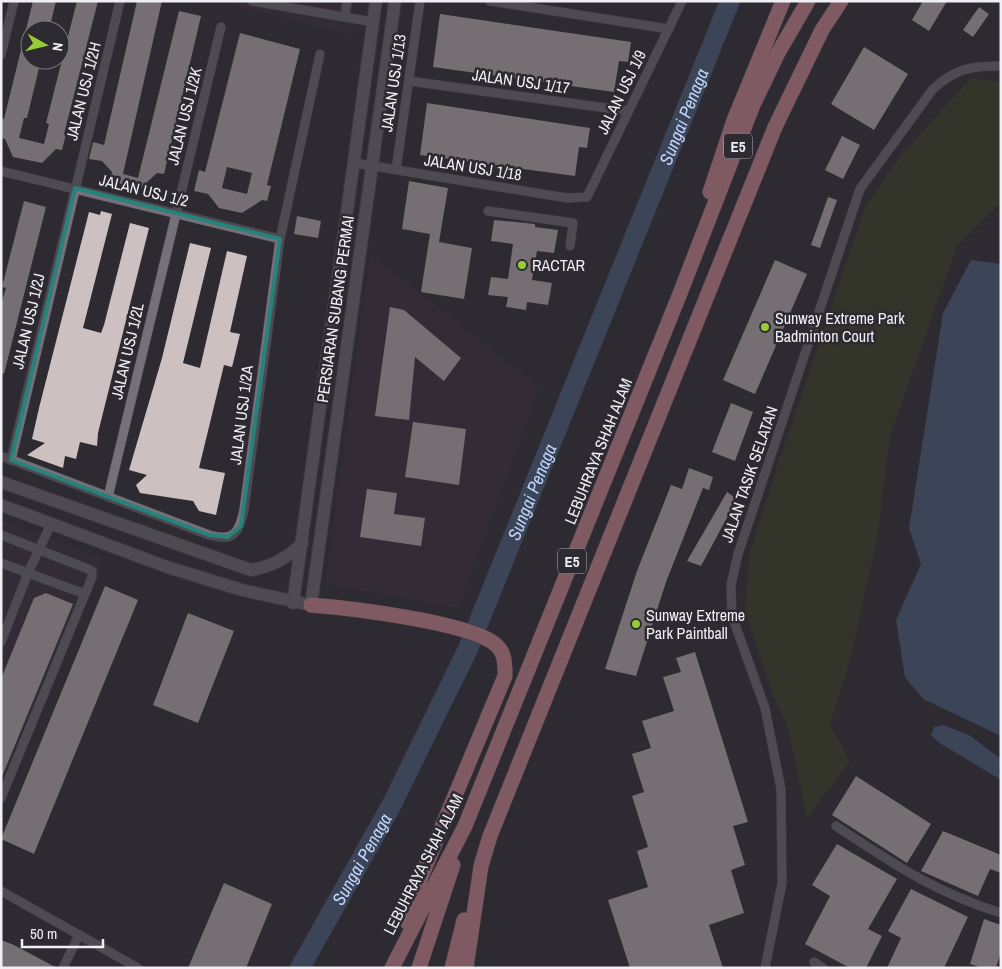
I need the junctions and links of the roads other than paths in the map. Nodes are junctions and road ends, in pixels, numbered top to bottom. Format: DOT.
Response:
graph roads {
  1 [pos="14,1"];
  2 [pos="120,1"];
  3 [pos="252,1"];
  4 [pos="347,1"];
  5 [pos="376,1"];
  6 [pos="395,1"];
  7 [pos="420,1"];
  8 [pos="490,1"];
  9 [pos="682,1"];
  10 [pos="783,1"];
  11 [pos="808,1"];
  12 [pos="841,1"];
  13 [pos="345,16"];
  14 [pos="373,22"];
  15 [pos="221,27"];
  16 [pos="669,29"];
  17 [pos="320,54"];
  18 [pos="1,55"];
  19 [pos="1001,66"];
  20 [pos="409,81"];
  21 [pos="628,112"];
  22 [pos="354,163"];
  23 [pos="372,166"];
  24 [pos="396,170"];
  25 [pos="1,171"];
  26 [pos="75,188"];
  27 [pos="587,197"];
  28 [pos="488,211"];
  29 [pos="176,213"];
  30 [pos="280,239"];
  31 [pos="570,246"];
  32 [pos="679,296"];
  33 [pos="1,456"];
  34 [pos="11,460"];
  35 [pos="1,482"];
  36 [pos="108,497"];
  37 [pos="1,505"];
  38 [pos="51,524"];
  39 [pos="1,535"];
  40 [pos="302,544"];
  41 [pos="38,550"];
  42 [pos="1,563"];
  43 [pos="28,573"];
  44 [pos="86,594"];
  45 [pos="293,603"];
  46 [pos="311,605"];
  47 [pos="1,642"];
  48 [pos="1,798"];
  49 [pos="465,826"];
  50 [pos="836,826"];
  51 [pos="481,866"];
  52 [pos="1,891"];
  53 [pos="1001,913"];
  54 [pos="79,935"];
  55 [pos="394,961"];
  56 [pos="814,962"];
  57 [pos="63,968"];
  58 [pos="138,968"];
  59 [pos="419,968"];
  60 [pos="452,968"];
  61 [pos="466,968"];
  62 [pos="765,968"];
  63 [pos="823,968"];
  1 -- 18 [label="street"];
  2 -- 26 [label="street, JALAN USJ 1/2H"];
  3 -- 13 [label="street"];
  4 -- 13 [label="street"];
  5 -- 14 [label="main road, PERSIARAN SUBANG PERMAI"];
  6 -- 23 [label="main road, PERSIARAN SUBANG PERMAI"];
  7 -- 20 [label="street, JALAN USJ 1/13"];
  8 -- 16 [label="street"];
  9 -- 16 [label="street, JALAN USJ 1/9"];
  10 -- 32 [label="highway"];
  11 -- 32 [label="highway, LEBUHRAYA SHAH ALAM / E5"];
  12 -- 51 [label="highway, E5"];
  13 -- 14 [label="street"];
  14 -- 22 [label="main road, PERSIARAN SUBANG PERMAI"];
  15 -- 29 [label="street, JALAN USJ 1/2K"];
  16 -- 21 [label="street, JALAN USJ 1/9"];
  17 -- 30 [label="street, JALAN USJ 1/2A"];
  19 -- 62 [label="street, JALAN TASIK SELATAN"];
  20 -- 21 [label="street, JALAN USJ 1/17"];
  20 -- 24 [label="street, JALAN USJ 1/13"];
  21 -- 27 [label="street, JALAN USJ 1/9"];
  22 -- 23 [label="street, JALAN USJ 1/18"];
  22 -- 40 [label="main road, PERSIARAN SUBANG PERMAI"];
  23 -- 24 [label="street, JALAN USJ 1/18"];
  23 -- 46 [label="main road, PERSIARAN SUBANG PERMAI"];
  24 -- 27 [label="street, JALAN USJ 1/18"];
  25 -- 26 [label="street, JALAN USJ 1/2"];
  26 -- 29 [label="street, JALAN USJ 1/2"];
  26 -- 34 [label="street, JALAN USJ 1/2J"];
  28 -- 31 [label="street"];
  29 -- 30 [label="street, JALAN USJ 1/2"];
  29 -- 36 [label="street, JALAN USJ 1/2L"];
  30 -- 36 [label="street, JALAN USJ 1/2A"];
  32 -- 49 [label="highway, LEBUHRAYA SHAH ALAM / E5"];
  33 -- 34 [label="street, JALAN USJ 1/2A"];
  34 -- 36 [label="street, JALAN USJ 1/2A"];
  35 -- 40 [label="main road"];
  37 -- 38 [label="main road"];
  38 -- 41 [label="street"];
  38 -- 45 [label="main road"];
  39 -- 41 [label="street"];
  40 -- 45 [label="main road, PERSIARAN SUBANG PERMAI"];
  41 -- 43 [label="street"];
  41 -- 44 [label="street"];
  42 -- 43 [label="street"];
  43 -- 44 [label="street"];
  43 -- 47 [label="street"];
  44 -- 48 [label="street"];
  45 -- 46 [label="main road"];
  46 -- 55 [label="highway"];
  49 -- 55 [label="highway, LEBUHRAYA SHAH ALAM / E5"];
  49 -- 59 [label="highway"];
  50 -- 53 [label="street"];
  51 -- 60 [label="highway"];
  51 -- 61 [label="highway, E5"];
  52 -- 54 [label="street"];
  54 -- 57 [label="street"];
  54 -- 58 [label="street"];
  56 -- 63 [label="street"];
}
